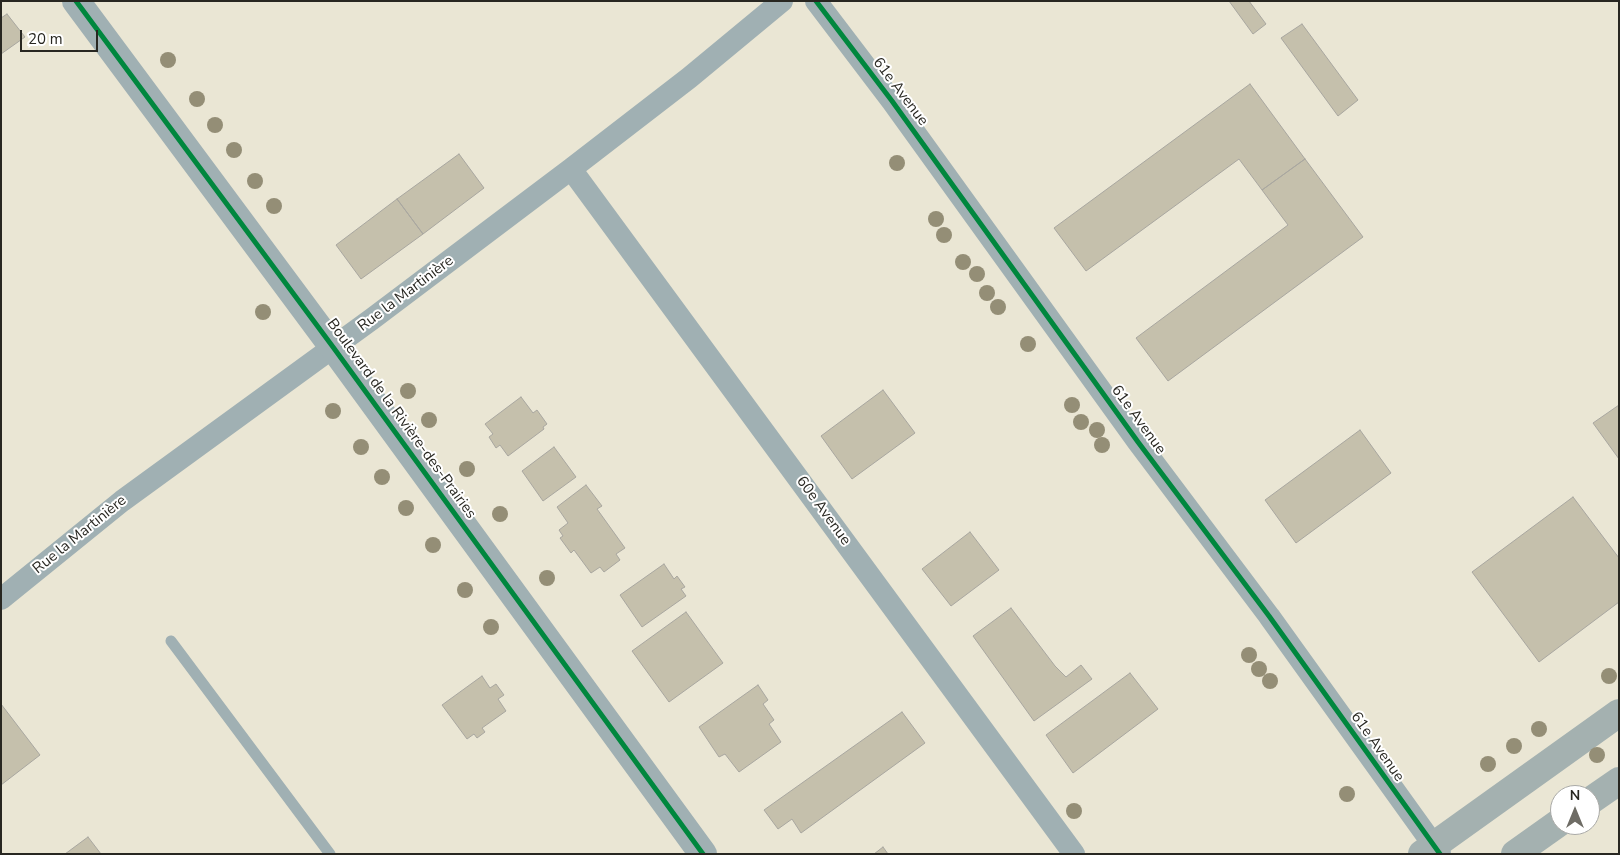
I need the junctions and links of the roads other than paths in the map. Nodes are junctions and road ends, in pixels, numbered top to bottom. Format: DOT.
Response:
graph roads {
  1 [pos="76,1"];
  2 [pos="782,1"];
  3 [pos="816,1"];
  4 [pos="571,169"];
  5 [pos="333,348"];
  6 [pos="1,599"];
  7 [pos="171,640"];
  8 [pos="1619,713"];
  9 [pos="1619,781"];
  10 [pos="1600,794"];
  11 [pos="1550,829"];
  12 [pos="1432,851"];
  13 [pos="330,854"];
  14 [pos="703,854"];
  15 [pos="1074,854"];
  16 [pos="1515,854"];
  1 -- 5 [label="street, Boulevard de la Rivière-des-Prairies"];
  2 -- 4 [label="street, Rue la Martinière"];
  3 -- 12 [label="street, 61e Avenue"];
  4 -- 5 [label="street, Rue la Martinière"];
  4 -- 15 [label="street, 60e Avenue"];
  5 -- 6 [label="street, Rue la Martinière"];
  5 -- 14 [label="street, Boulevard de la Rivière-des-Prairies"];
  7 -- 13 [label="lane"];
  8 -- 12 [label="main road"];
  9 -- 10 [label="main road"];
  11 -- 16 [label="main road"];
}
